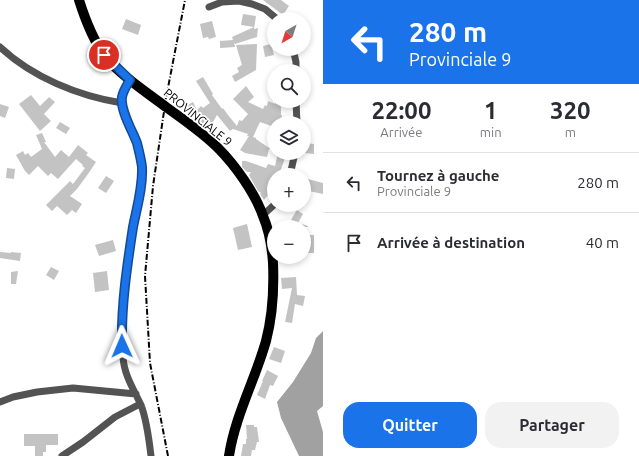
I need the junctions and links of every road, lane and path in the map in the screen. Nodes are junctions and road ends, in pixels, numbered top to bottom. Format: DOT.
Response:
graph roads {
  1 [pos="79,0"];
  2 [pos="238,0"];
  3 [pos="209,7"];
  4 [pos="269,12"];
  5 [pos="0,47"];
  6 [pos="130,80"];
  7 [pos="122,103"];
  8 [pos="267,211"];
  9 [pos="263,215"];
  10 [pos="136,394"];
  11 [pos="0,402"];
  12 [pos="140,404"];
  13 [pos="62,456"];
  14 [pos="151,456"];
  15 [pos="229,456"];
  1 -- 6 [label="main road, PROVINCIALE 9"];
  2 -- 3 [label="street"];
  2 -- 4 [label="street"];
  5 -- 7 [label="street"];
  6 -- 7 [label="street"];
  6 -- 9 [label="main road, PROVINCIALE 9"];
  7 -- 10 [label="street"];
  8 -- 9 [label="street"];
  9 -- 15 [label="main road, PROVINCIALE 9"];
  10 -- 11 [label="street"];
  10 -- 12 [label="street"];
  12 -- 13 [label="street"];
  12 -- 14 [label="street"];
}
